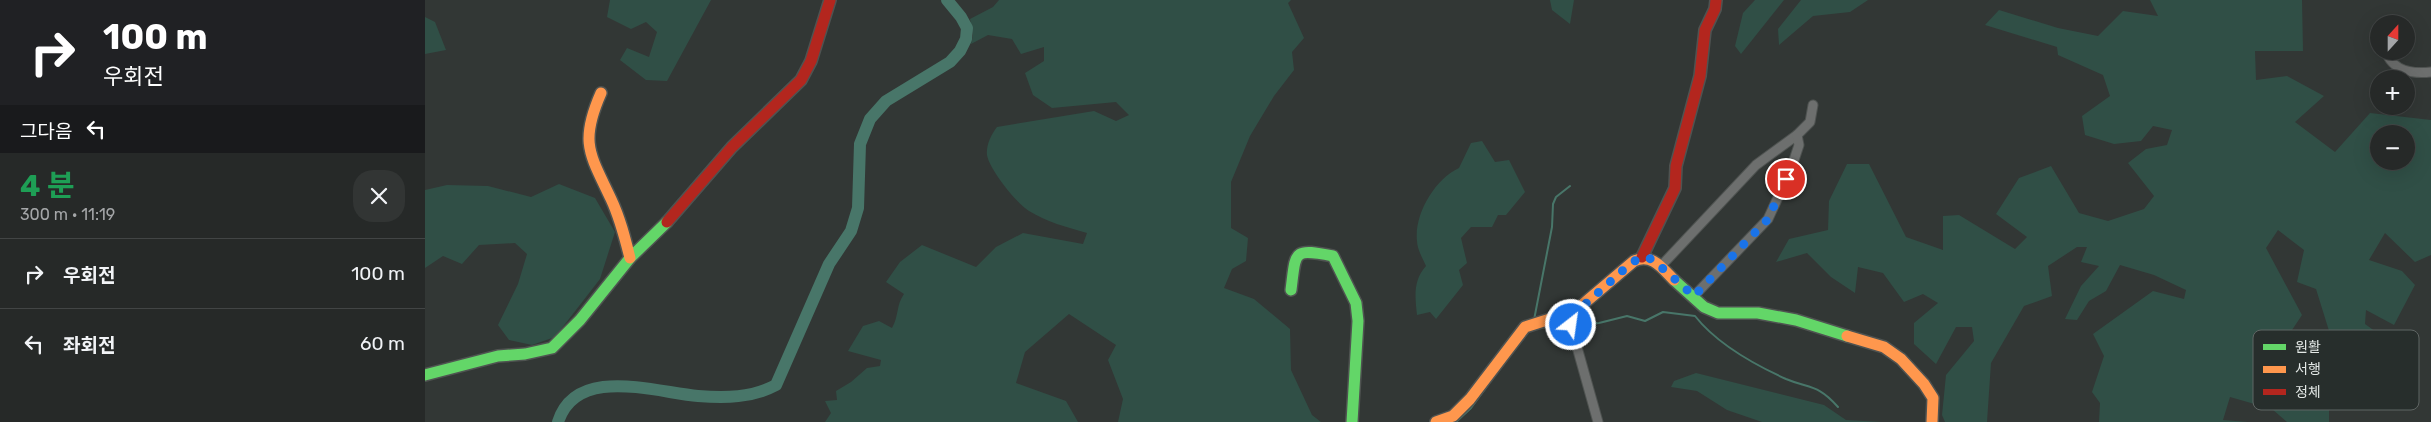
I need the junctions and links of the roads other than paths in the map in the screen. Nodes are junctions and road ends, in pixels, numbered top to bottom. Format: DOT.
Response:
graph roads {
  1 [pos="830,0"];
  2 [pos="1716,0"];
  3 [pos="2391,60"];
  4 [pos="2431,72"];
  5 [pos="601,93"];
  6 [pos="1813,105"];
  7 [pos="1797,135"];
  8 [pos="1642,257"];
  9 [pos="630,258"];
  10 [pos="1661,266"];
  11 [pos="1291,290"];
  12 [pos="1694,296"];
  13 [pos="1568,315"];
  14 [pos="425,375"];
  15 [pos="1352,422"];
  16 [pos="1436,422"];
  17 [pos="1599,422"];
  18 [pos="1932,422"];
  1 -- 9 [label="street"];
  2 -- 8 [label="street"];
  3 -- 4 [label="street"];
  5 -- 9 [label="street"];
  6 -- 7 [label="street"];
  7 -- 10 [label="street"];
  7 -- 12 [label="street"];
  8 -- 10 [label="street"];
  8 -- 13 [label="street"];
  9 -- 14 [label="street"];
  10 -- 12 [label="street"];
  11 -- 15 [label="street"];
  12 -- 18 [label="street"];
  13 -- 16 [label="street"];
  13 -- 17 [label="street"];
}
